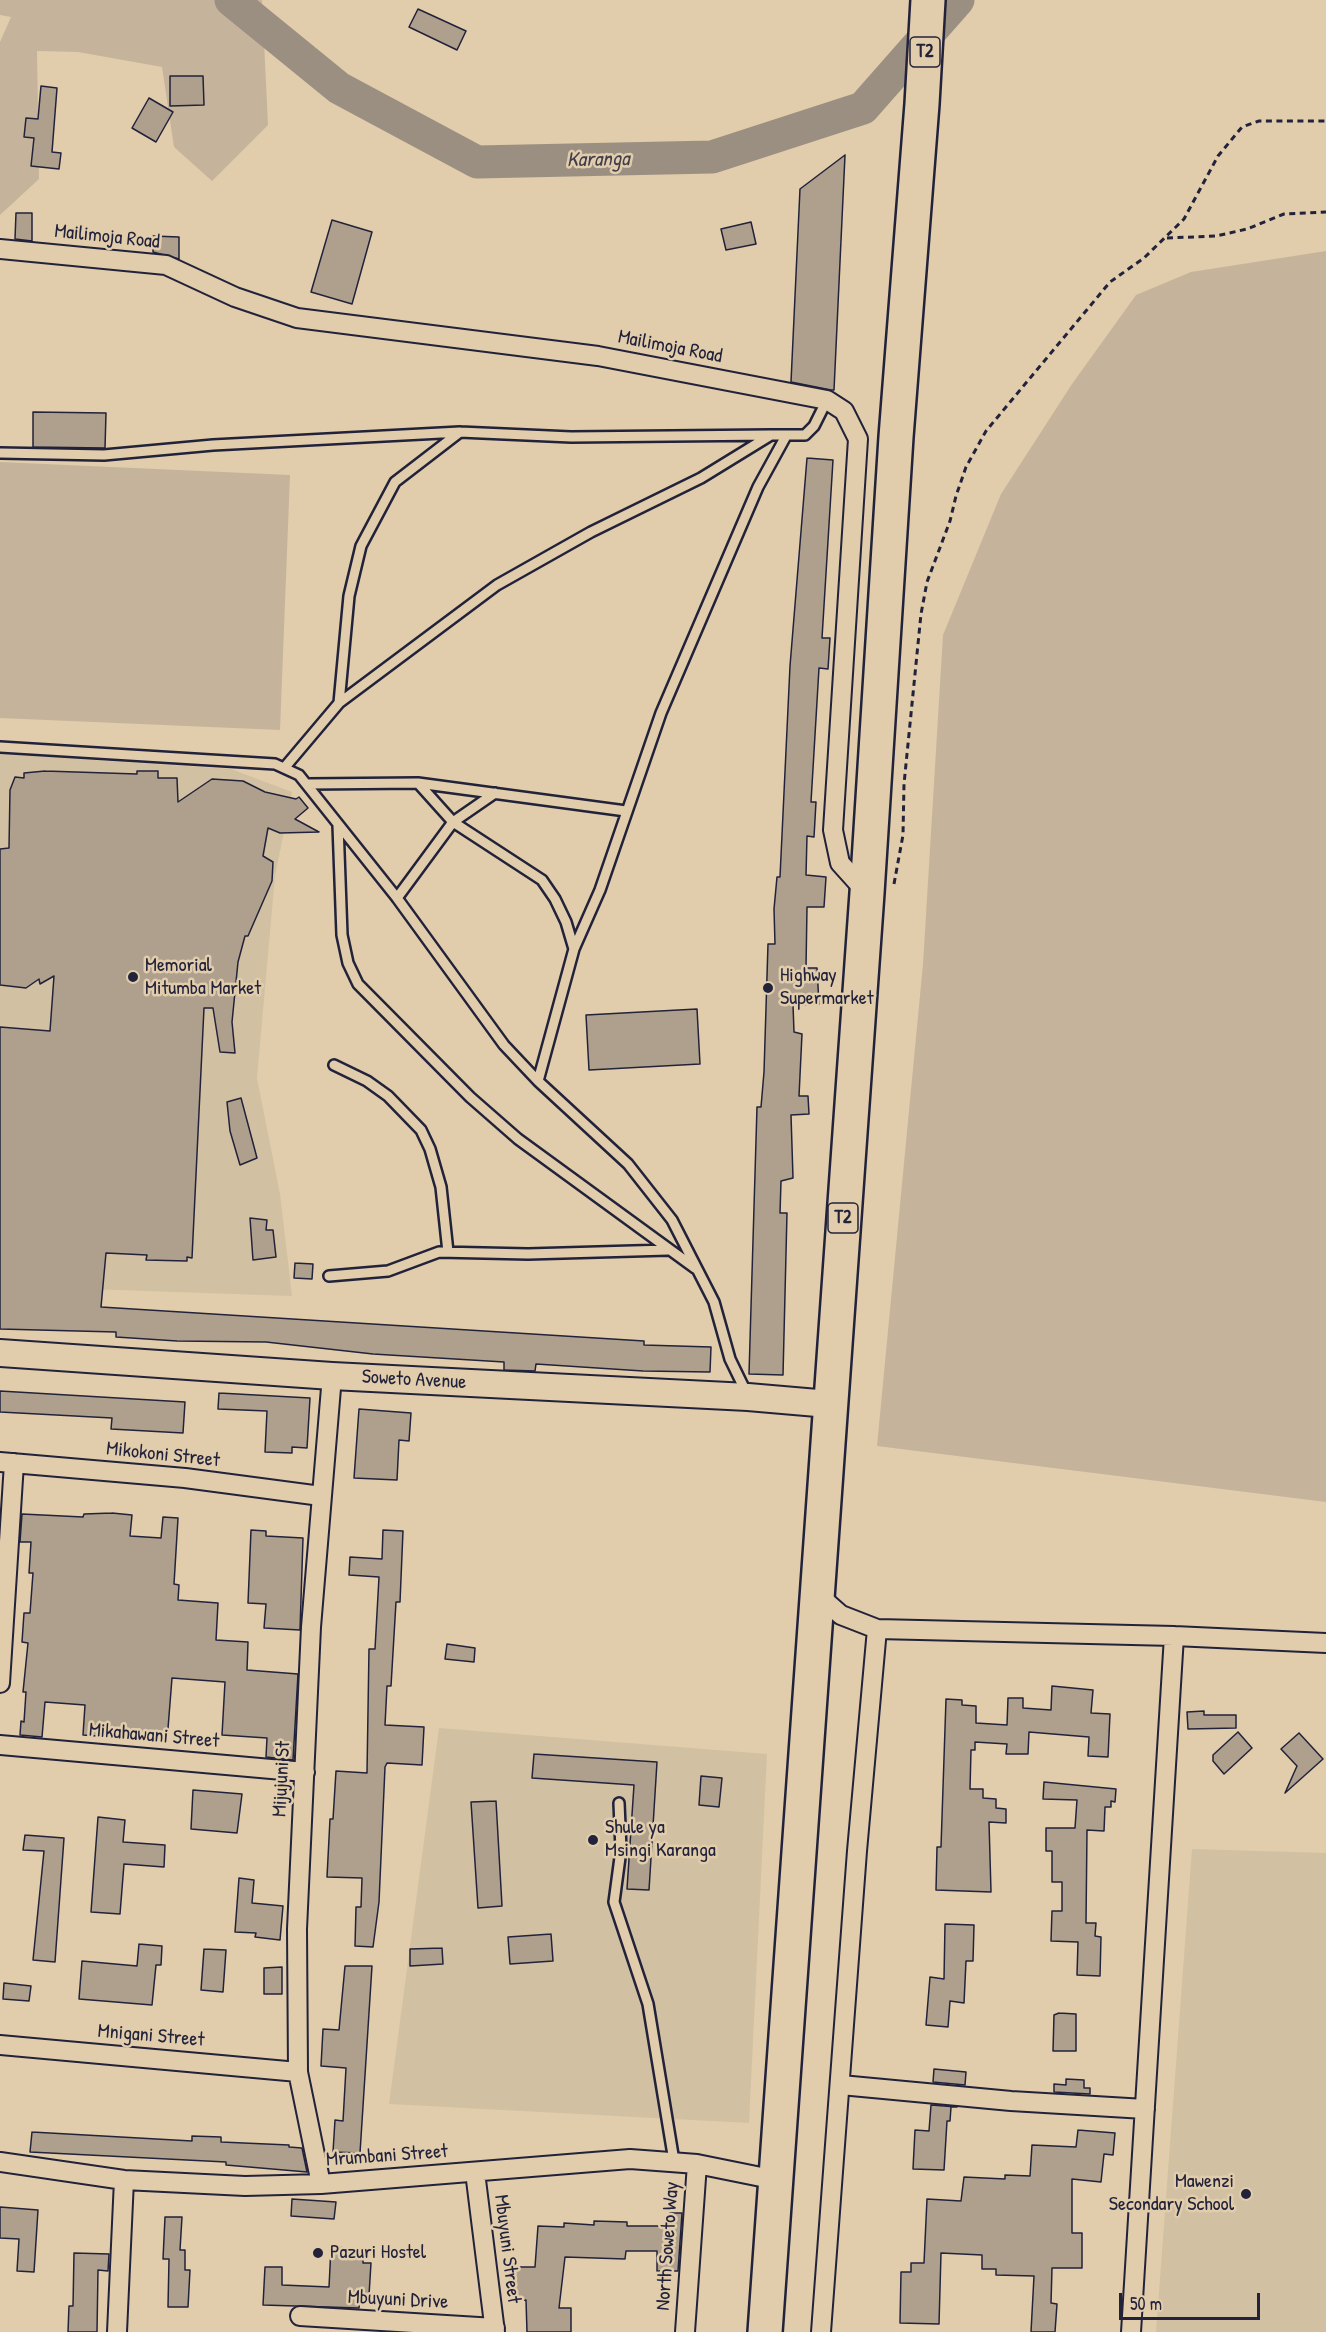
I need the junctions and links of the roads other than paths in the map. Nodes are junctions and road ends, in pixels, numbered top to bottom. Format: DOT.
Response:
graph roads {
  1 [pos="928,0"];
  2 [pos="0,249"];
  3 [pos="827,400"];
  4 [pos="460,432"];
  5 [pos="771,435"];
  6 [pos="786,436"];
  7 [pos="0,453"];
  8 [pos="339,703"];
  9 [pos="0,747"];
  10 [pos="285,767"];
  11 [pos="418,783"];
  12 [pos="308,784"];
  13 [pos="495,793"];
  14 [pos="626,811"];
  15 [pos="453,822"];
  16 [pos="338,825"];
  17 [pos="880,889"];
  18 [pos="397,898"];
  19 [pos="574,949"];
  20 [pos="334,1065"];
  21 [pos="538,1081"];
  22 [pos="668,1250"];
  23 [pos="448,1252"];
  24 [pos="696,1268"];
  25 [pos="329,1276"];
  26 [pos="0,1353"];
  27 [pos="332,1376"];
  28 [pos="748,1396"];
  29 [pos="829,1404"];
  30 [pos="7,1462"];
  31 [pos="321,1496"];
  32 [pos="817,1594"];
  33 [pos="877,1629"];
  34 [pos="1174,1636"];
  35 [pos="1326,1643"];
  36 [pos="0,1683"];
  37 [pos="0,1745"];
  38 [pos="305,1772"];
  39 [pos="619,1803"];
  40 [pos="0,2031"];
  41 [pos="8,2045"];
  42 [pos="298,2072"];
  43 [pos="841,2085"];
  44 [pos="1144,2109"];
  45 [pos="674,2161"];
  46 [pos="0,2162"];
  47 [pos="696,2164"];
  48 [pos="474,2172"];
  49 [pos="124,2180"];
  50 [pos="776,2180"];
  51 [pos="321,2184"];
  52 [pos="300,2316"];
  53 [pos="495,2330"];
  54 [pos="117,2332"];
  55 [pos="685,2332"];
  56 [pos="765,2332"];
  57 [pos="821,2332"];
  58 [pos="1131,2332"];
  1 -- 17 [label="highway, T2"];
  2 -- 3 [label="street, Mailimoja Road"];
  3 -- 6 [label="lane"];
  3 -- 17 [label="street"];
  4 -- 5 [label="lane"];
  4 -- 7 [label="lane"];
  4 -- 8 [label="lane"];
  5 -- 6 [label="lane"];
  5 -- 8 [label="lane"];
  6 -- 14 [label="lane"];
  8 -- 10 [label="lane"];
  9 -- 10 [label="lane"];
  10 -- 12 [label="lane"];
  11 -- 12 [label="lane"];
  11 -- 13 [label="lane"];
  11 -- 15 [label="lane"];
  12 -- 16 [label="lane"];
  13 -- 14 [label="lane"];
  13 -- 15 [label="lane"];
  14 -- 19 [label="lane"];
  15 -- 18 [label="lane"];
  15 -- 19 [label="lane"];
  16 -- 18 [label="lane"];
  16 -- 22 [label="lane"];
  17 -- 29 [label="highway, T2"];
  18 -- 21 [label="lane"];
  19 -- 21 [label="lane"];
  20 -- 23 [label="lane"];
  21 -- 24 [label="lane"];
  22 -- 23 [label="lane"];
  22 -- 24 [label="lane"];
  23 -- 25 [label="lane"];
  24 -- 28 [label="lane"];
  26 -- 27 [label="street, Soweto Avenue"];
  27 -- 28 [label="street, Soweto Avenue"];
  27 -- 31 [label="street, Mijujuni St"];
  28 -- 29 [label="street, Soweto Avenue"];
  29 -- 32 [label="highway, T2"];
  30 -- 31 [label="street, Mikokoni Street"];
  30 -- 36 [label="street"];
  31 -- 38 [label="street, Mijujuni St"];
  32 -- 33 [label="street"];
  32 -- 50 [label="highway, T2"];
  33 -- 34 [label="street"];
  33 -- 43 [label="street"];
  34 -- 35 [label="street"];
  34 -- 44 [label="street"];
  37 -- 38 [label="street, Mikahawani Street"];
  38 -- 42 [label="street, Mijujuni St"];
  39 -- 45 [label="lane"];
  40 -- 41 [label="street"];
  41 -- 42 [label="street, Mnigani Street"];
  42 -- 51 [label="street, Mijujuni St"];
  43 -- 44 [label="street"];
  43 -- 57 [label="street"];
  44 -- 58 [label="street"];
  45 -- 47 [label="street, Mrumbani Street"];
  45 -- 48 [label="street, Mrumbani Street"];
  46 -- 49 [label="street, Mrumbani Street"];
  47 -- 50 [label="street, Mrumbani Street"];
  47 -- 55 [label="street, North Soweto Way"];
  48 -- 51 [label="street, Mrumbani Street"];
  48 -- 53 [label="street, Mbuyuni Street"];
  49 -- 51 [label="street, Mrumbani Street"];
  49 -- 54 [label="street"];
  50 -- 56 [label="highway, T2"];
  52 -- 53 [label="street, Mbuyuni Drive"];
}
